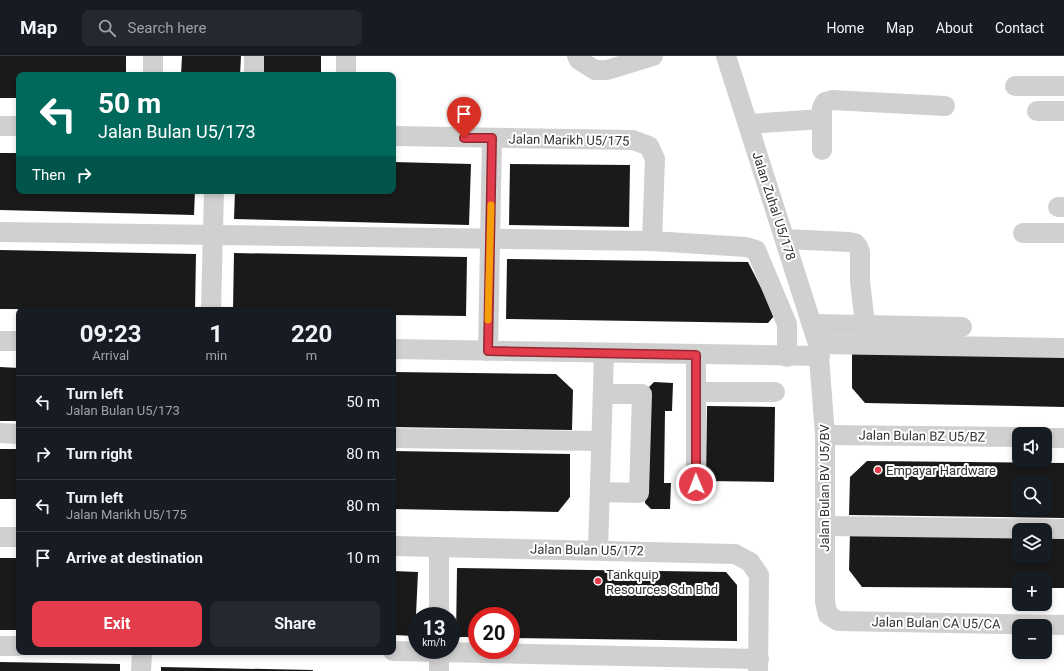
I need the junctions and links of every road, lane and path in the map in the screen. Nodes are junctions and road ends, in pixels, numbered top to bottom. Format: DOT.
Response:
graph roads {
  1 [pos="153,56"];
  2 [pos="254,56"];
  3 [pos="346,56"];
  4 [pos="577,56"];
  5 [pos="653,56"];
  6 [pos="726,56"];
  7 [pos="153,72"];
  8 [pos="254,72"];
  9 [pos="346,72"];
  10 [pos="1015,86"];
  11 [pos="1064,86"];
  12 [pos="945,106"];
  13 [pos="1037,111"];
  14 [pos="1064,111"];
  15 [pos="822,119"];
  16 [pos="748,124"];
  17 [pos="0,126"];
  18 [pos="16,126"];
  19 [pos="396,136"];
  20 [pos="492,138"];
  21 [pos="822,150"];
  22 [pos="214,194"];
  23 [pos="0,232"];
  24 [pos="1023,232"];
  25 [pos="1064,233"];
  26 [pos="213,235"];
  27 [pos="490,239"];
  28 [pos="785,239"];
  29 [pos="652,241"];
  30 [pos="211,307"];
  31 [pos="812,324"];
  32 [pos="865,325"];
  33 [pos="962,327"];
  34 [pos="0,341"];
  35 [pos="16,341"];
  36 [pos="1064,348"];
  37 [pos="396,349"];
  38 [pos="819,350"];
  39 [pos="488,351"];
  40 [pos="604,353"];
  41 [pos="696,355"];
  42 [pos="787,357"];
  43 [pos="696,392"];
  44 [pos="775,392"];
  45 [pos="603,394"];
  46 [pos="0,433"];
  47 [pos="16,434"];
  48 [pos="825,435"];
  49 [pos="1012,437"];
  50 [pos="396,438"];
  51 [pos="1052,438"];
  52 [pos="1064,438"];
  53 [pos="602,441"];
  54 [pos="696,484"];
  55 [pos="600,492"];
  56 [pos="825,526"];
  57 [pos="1064,529"];
  58 [pos="0,537"];
  59 [pos="16,537"];
  60 [pos="396,546"];
  61 [pos="439,547"];
  62 [pos="598,550"];
  63 [pos="439,607"];
  64 [pos="832,617"];
  65 [pos="1064,625"];
  66 [pos="0,646"];
  67 [pos="16,646"];
  68 [pos="396,651"];
  69 [pos="408,653"];
  70 [pos="142,655"];
  71 [pos="460,658"];
  72 [pos="758,665"];
  73 [pos="141,671"];
  1 -- 7 [label="street"];
  2 -- 8 [label="street"];
  3 -- 9 [label="street"];
  4 -- 5 [label="street"];
  6 -- 16 [label="street, Jalan Zuhal U5/178"];
  10 -- 11 [label="street"];
  12 -- 15 [label="street"];
  13 -- 14 [label="street"];
  15 -- 16 [label="street"];
  15 -- 21 [label="street"];
  16 -- 28 [label="street, Jalan Zuhal U5/178"];
  17 -- 18 [label="street"];
  19 -- 20 [label="street, Jalan Marikh U5/175"];
  20 -- 27 [label="street"];
  20 -- 29 [label="street, Jalan Marikh U5/175"];
  22 -- 26 [label="street"];
  23 -- 26 [label="street"];
  24 -- 25 [label="street"];
  26 -- 27 [label="street"];
  26 -- 30 [label="street"];
  27 -- 29 [label="street"];
  27 -- 39 [label="street"];
  28 -- 31 [label="street, Jalan Zuhal U5/178"];
  28 -- 32 [label="street"];
  29 -- 42 [label="street"];
  31 -- 32 [label="street"];
  31 -- 38 [label="street, Jalan Zuhal U5/178"];
  32 -- 33 [label="street"];
  34 -- 35 [label="street"];
  36 -- 38 [label="street"];
  37 -- 39 [label="street"];
  38 -- 42 [label="street"];
  38 -- 48 [label="street, Jalan Bulan BV U5/BV"];
  39 -- 40 [label="street"];
  40 -- 41 [label="street"];
  40 -- 45 [label="street"];
  41 -- 42 [label="street"];
  41 -- 43 [label="street"];
  43 -- 44 [label="street"];
  43 -- 54 [label="street"];
  45 -- 53 [label="street"];
  45 -- 55 [label="street"];
  46 -- 47 [label="street"];
  48 -- 49 [label="street, Jalan Bulan BZ U5/BZ"];
  48 -- 56 [label="street, Jalan Bulan BV U5/BV"];
  50 -- 53 [label="street"];
  51 -- 52 [label="street"];
  53 -- 55 [label="street"];
  55 -- 62 [label="street"];
  56 -- 57 [label="street"];
  56 -- 64 [label="street, Jalan Bulan BV U5/BV"];
  58 -- 59 [label="street"];
  60 -- 61 [label="street, Jalan Bulan U5/172"];
  61 -- 62 [label="street, Jalan Bulan U5/172"];
  61 -- 63 [label="street"];
  62 -- 72 [label="street, Jalan Bulan U5/172"];
  64 -- 65 [label="street, Jalan Bulan CA U5/CA"];
  66 -- 67 [label="street"];
  68 -- 69 [label="street"];
  70 -- 73 [label="street"];
  71 -- 72 [label="street"];
}
